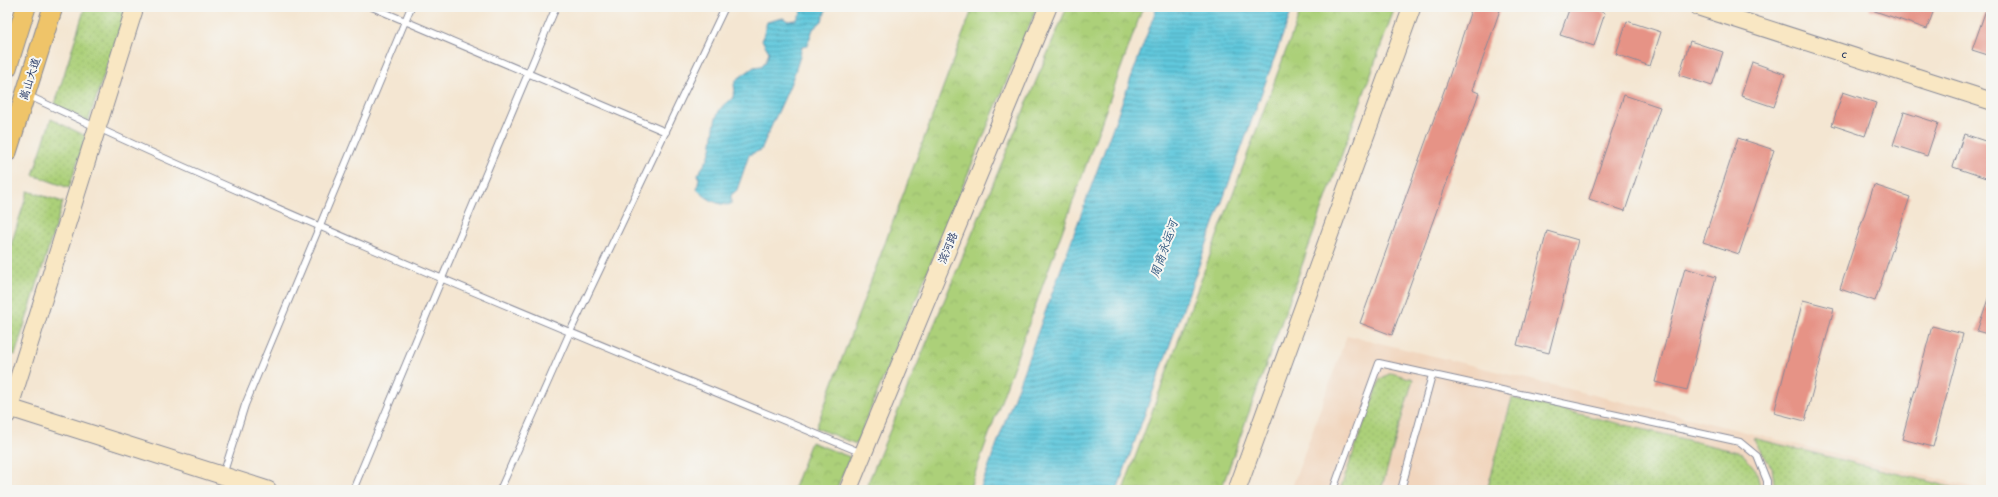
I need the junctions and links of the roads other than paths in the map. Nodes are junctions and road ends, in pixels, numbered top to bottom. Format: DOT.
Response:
graph roads {
  1 [pos="26,7"];
  2 [pos="54,7"];
  3 [pos="135,7"];
  4 [pos="372,7"];
  5 [pos="411,7"];
  6 [pos="556,7"];
  7 [pos="725,7"];
  8 [pos="1048,7"];
  9 [pos="1412,7"];
  10 [pos="1699,7"];
  11 [pos="405,21"];
  12 [pos="7,68"];
  13 [pos="528,73"];
  14 [pos="25,95"];
  15 [pos="1991,101"];
  16 [pos="12,122"];
  17 [pos="97,128"];
  18 [pos="666,132"];
  19 [pos="7,152"];
  20 [pos="319,225"];
  21 [pos="441,278"];
  22 [pos="570,332"];
  23 [pos="1432,375"];
  24 [pos="8,410"];
  25 [pos="863,453"];
  26 [pos="222,476"];
  27 [pos="268,490"];
  28 [pos="353,490"];
  29 [pos="500,490"];
  30 [pos="848,490"];
  31 [pos="1237,490"];
  32 [pos="1333,490"];
  33 [pos="1401,490"];
  34 [pos="1767,490"];
  1 -- 12 [label="main road"];
  2 -- 14 [label="main road, 嵩山大道"];
  3 -- 17 [label="street"];
  4 -- 11 [label="lane"];
  5 -- 11 [label="lane"];
  6 -- 13 [label="lane"];
  7 -- 18 [label="lane"];
  8 -- 25 [label="street, 滨河路"];
  9 -- 31 [label="street"];
  10 -- 15 [label="street, c"];
  11 -- 13 [label="lane"];
  11 -- 20 [label="lane"];
  13 -- 18 [label="lane"];
  13 -- 21 [label="lane"];
  14 -- 16 [label="main road, 嵩山大道"];
  14 -- 17 [label="lane"];
  16 -- 19 [label="main road, 嵩山大道"];
  17 -- 20 [label="lane"];
  17 -- 24 [label="street"];
  18 -- 22 [label="lane"];
  20 -- 21 [label="lane"];
  20 -- 26 [label="lane"];
  21 -- 22 [label="lane"];
  21 -- 28 [label="lane"];
  22 -- 25 [label="lane"];
  22 -- 29 [label="lane"];
  23 -- 32 [label="lane"];
  23 -- 33 [label="lane"];
  23 -- 34 [label="lane"];
  24 -- 26 [label="street"];
  25 -- 30 [label="street, 滨河路"];
  26 -- 27 [label="street"];
}
